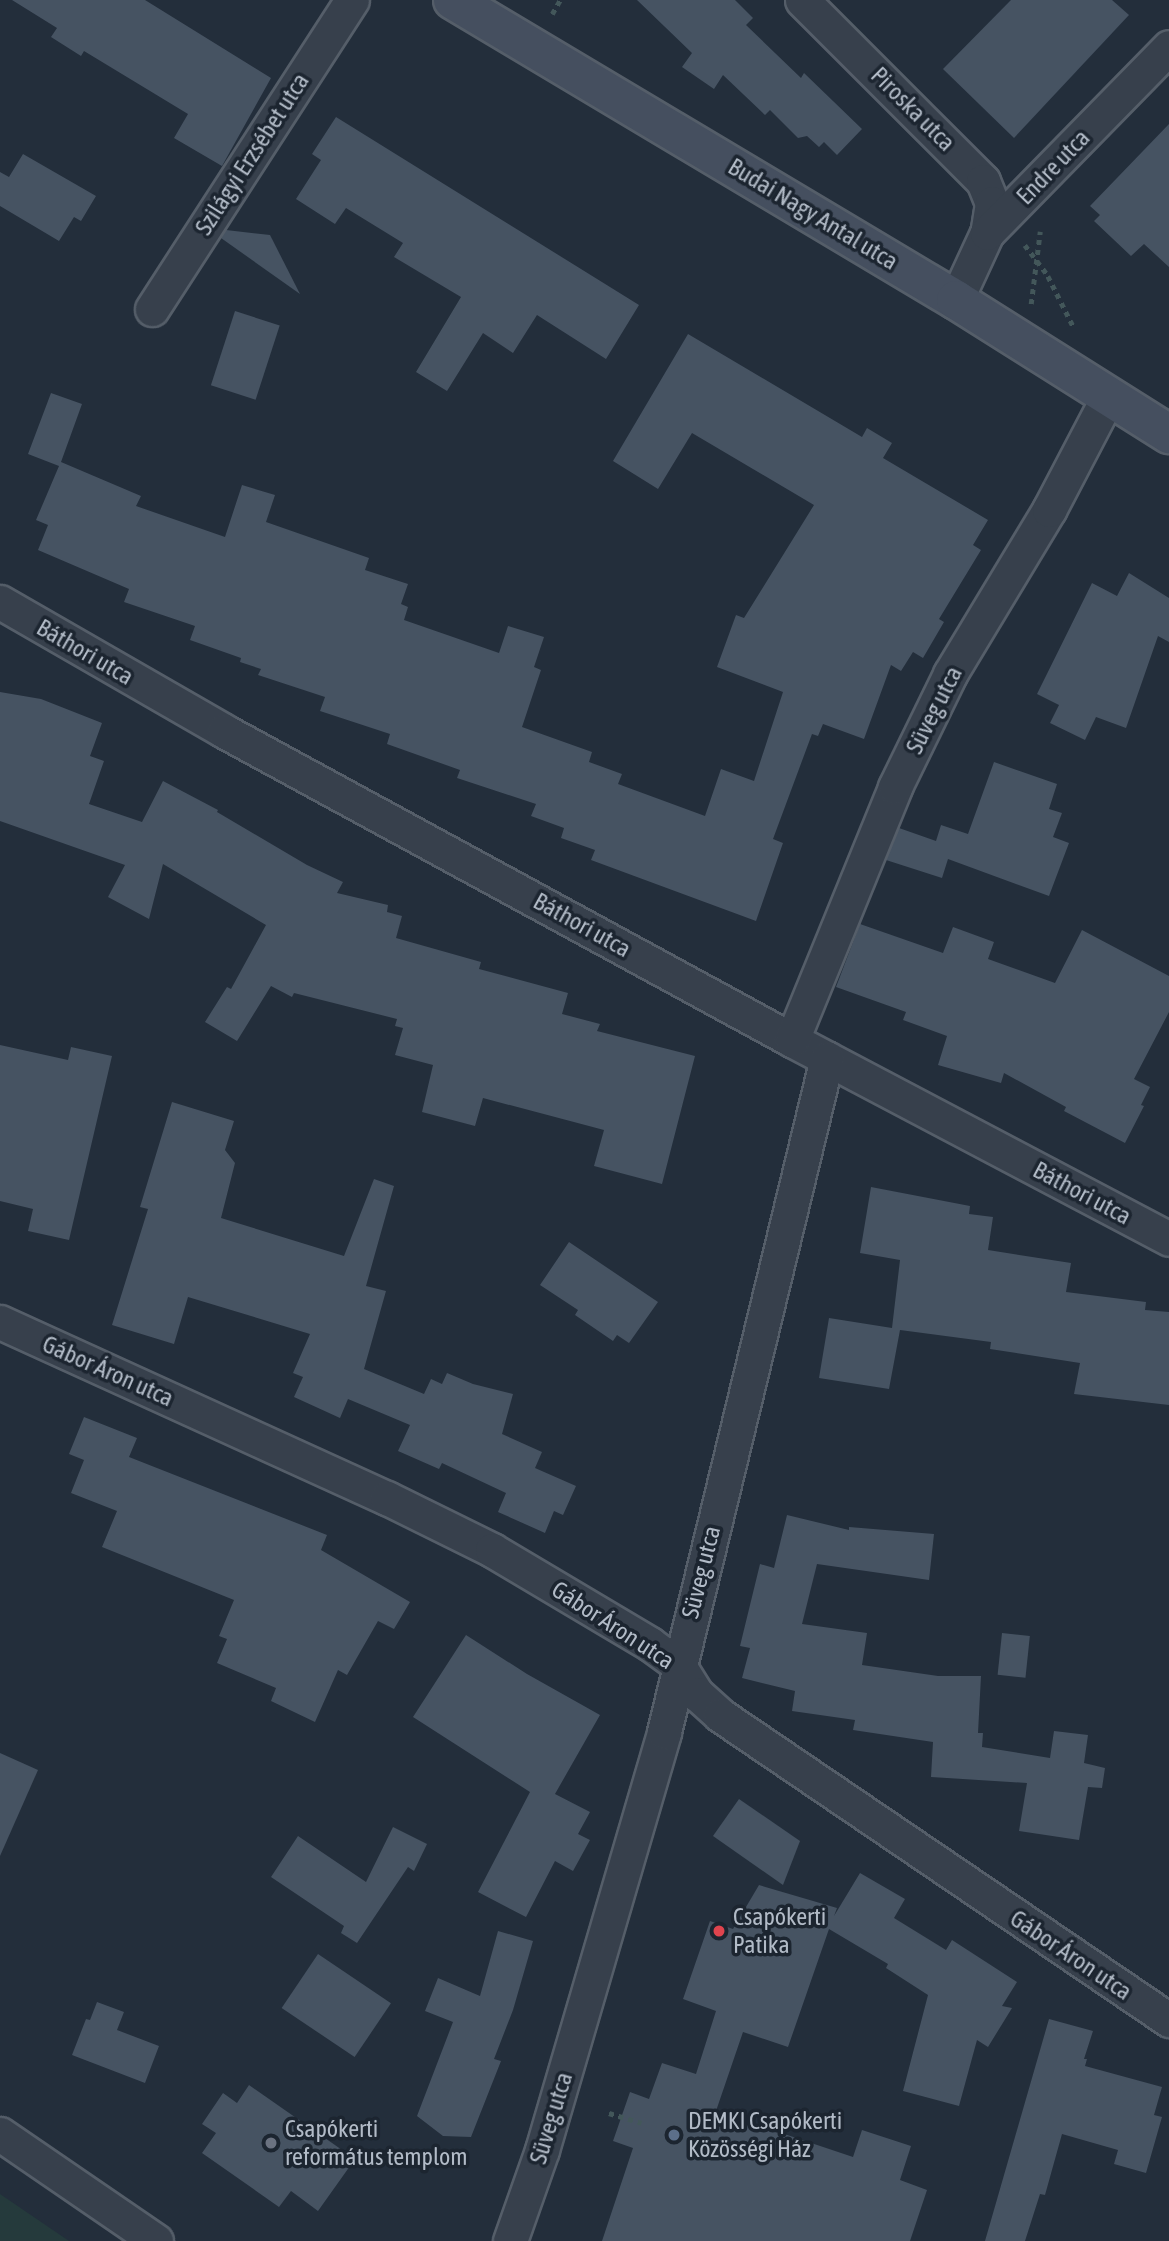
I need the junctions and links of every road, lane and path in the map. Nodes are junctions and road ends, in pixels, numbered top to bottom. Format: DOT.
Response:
graph roads {
  1 [pos="352,0"];
  2 [pos="453,0"];
  3 [pos="560,0"];
  4 [pos="802,0"];
  5 [pos="550,18"];
  6 [pos="1169,47"];
  7 [pos="1047,173"];
  8 [pos="993,227"];
  9 [pos="1036,259"];
  10 [pos="956,300"];
  11 [pos="152,309"];
  12 [pos="1030,311"];
  13 [pos="1076,332"];
  14 [pos="1109,395"];
  15 [pos="1169,434"];
  16 [pos="0,602"];
  17 [pos="792,1040"];
  18 [pos="827,1058"];
  19 [pos="1169,1239"];
  20 [pos="0,1322"];
  21 [pos="678,1664"];
  22 [pos="1169,2020"];
  23 [pos="609,2113"];
  24 [pos="641,2123"];
  25 [pos="0,2134"];
  26 [pos="156,2241"];
  27 [pos="510,2241"];
  1 -- 11 [label="street, Szilágyi Erzsébet utca"];
  2 -- 10 [label="street, Budai Nagy Antal utca"];
  3 -- 5 [label="path"];
  4 -- 8 [label="street, Piroska utca"];
  6 -- 7 [label="street, Endre utca"];
  7 -- 8 [label="street, Endre utca"];
  7 -- 9 [label="path"];
  8 -- 9 [label="path"];
  8 -- 10 [label="street, Endre utca"];
  9 -- 12 [label="path"];
  9 -- 13 [label="path"];
  10 -- 14 [label="street, Budai Nagy Antal utca"];
  14 -- 15 [label="street, Budai Nagy Antal utca"];
  14 -- 17 [label="street, Süveg utca"];
  16 -- 17 [label="street, Báthori utca"];
  17 -- 18 [label="street, Báthori utca"];
  18 -- 19 [label="street, Báthori utca"];
  18 -- 21 [label="street, Süveg utca"];
  20 -- 21 [label="street, Gábor Áron utca"];
  21 -- 22 [label="street, Gábor Áron utca"];
  21 -- 27 [label="street, Süveg utca"];
  23 -- 24 [label="path"];
  25 -- 26 [label="street"];
}
